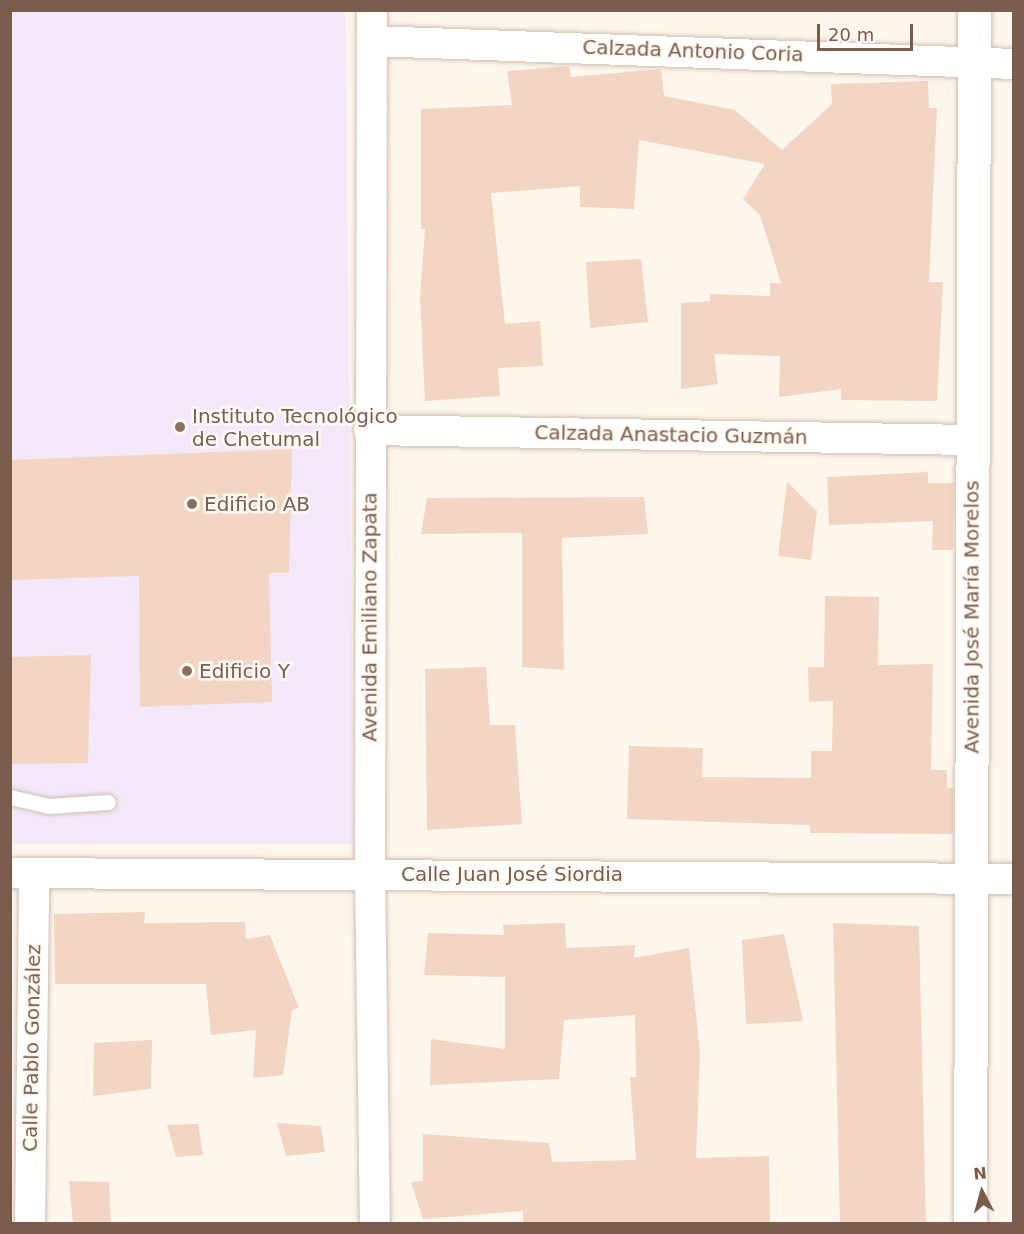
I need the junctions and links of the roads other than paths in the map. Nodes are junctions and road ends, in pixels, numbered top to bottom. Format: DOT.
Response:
graph roads {
  1 [pos="372,10"];
  2 [pos="974,10"];
  3 [pos="372,41"];
  4 [pos="974,60"];
  5 [pos="1014,64"];
  6 [pos="369,430"];
  7 [pos="973,440"];
  8 [pos="10,797"];
  9 [pos="108,802"];
  10 [pos="22,873"];
  11 [pos="370,873"];
  12 [pos="971,877"];
  13 [pos="1014,879"];
  14 [pos="30,1224"];
  15 [pos="375,1224"];
  16 [pos="970,1224"];
  1 -- 3 [label="street, Avenida Emiliano Zapata"];
  2 -- 4 [label="street, Avenida José María Morelos"];
  3 -- 4 [label="street, Calzada Antonio Coria"];
  3 -- 6 [label="street, Avenida Emiliano Zapata"];
  4 -- 5 [label="street, Calzada Antonio Coria"];
  4 -- 7 [label="street, Avenida José María Morelos"];
  6 -- 7 [label="street, Calzada Anastacio Guzmán"];
  6 -- 11 [label="street, Avenida Emiliano Zapata"];
  7 -- 12 [label="street, Avenida José María Morelos"];
  8 -- 9 [label="lane"];
  10 -- 11 [label="street, Calle Juan José Siordia"];
  10 -- 14 [label="street, Calle Pablo González"];
  11 -- 12 [label="street, Calle Juan José Siordia"];
  11 -- 15 [label="street, Avenida Emiliano Zapata"];
  12 -- 13 [label="street, Calle Juan José Siordia"];
  12 -- 16 [label="street, Avenida José María Morelos"];
}
